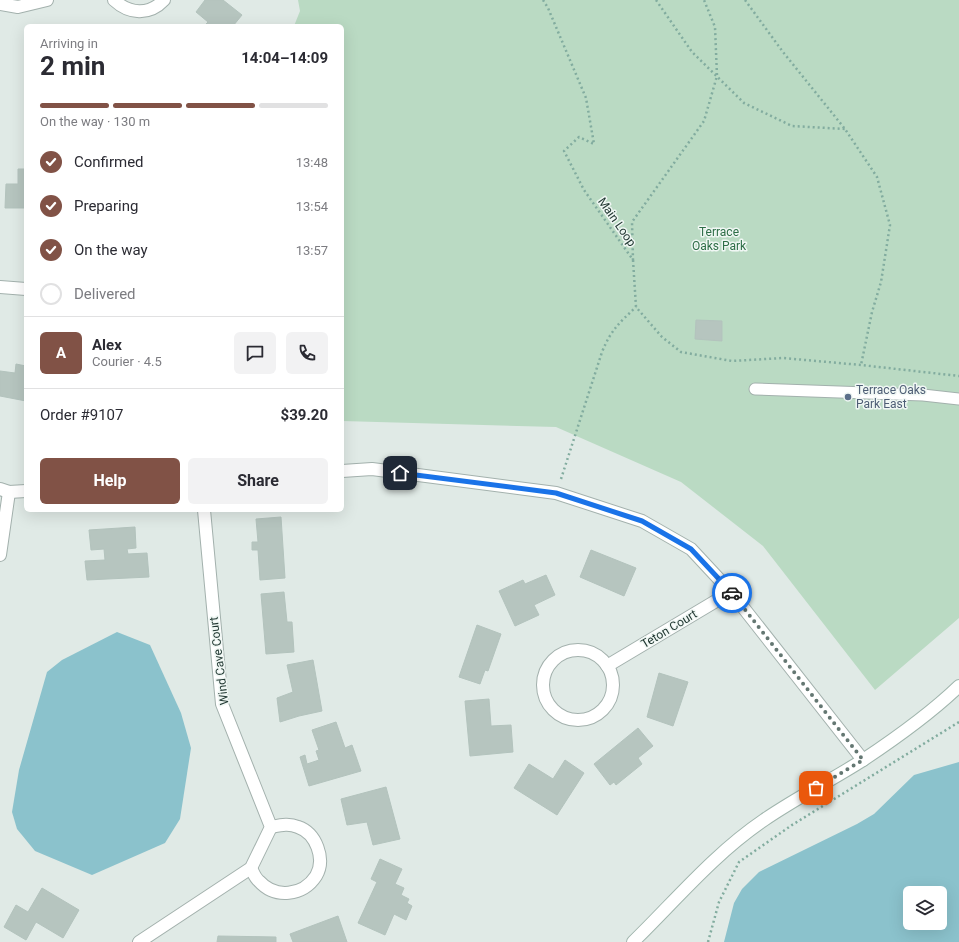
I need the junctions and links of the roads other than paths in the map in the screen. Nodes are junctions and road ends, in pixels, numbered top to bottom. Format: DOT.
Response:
graph roads {
  1 [pos="47,0"];
  2 [pos="114,0"];
  3 [pos="164,0"];
  4 [pos="0,4"];
  5 [pos="0,287"];
  6 [pos="24,289"];
  7 [pos="755,389"];
  8 [pos="959,399"];
  9 [pos="344,471"];
  10 [pos="5,490"];
  11 [pos="24,490"];
  12 [pos="204,512"];
  13 [pos="0,556"];
  14 [pos="731,592"];
  15 [pos="607,666"];
  16 [pos="959,686"];
  17 [pos="863,760"];
  18 [pos="271,827"];
  19 [pos="251,868"];
  20 [pos="139,942"];
  21 [pos="632,942"];
  1 -- 4 [label="street"];
  2 -- 3 [label="street"];
  5 -- 6 [label="street"];
  7 -- 8 [label="lane"];
  9 -- 14 [label="street"];
  10 -- 11 [label="street"];
  10 -- 13 [label="street"];
  12 -- 18 [label="street, Wind Cave Court"];
  14 -- 15 [label="street, Teton Court"];
  14 -- 17 [label="street"];
  15 -- 15 [label="street"];
  16 -- 17 [label="street"];
  17 -- 21 [label="street"];
  18 -- 19 [label="street"];
  18 -- 19 [label="street"];
  19 -- 20 [label="street"];
}
